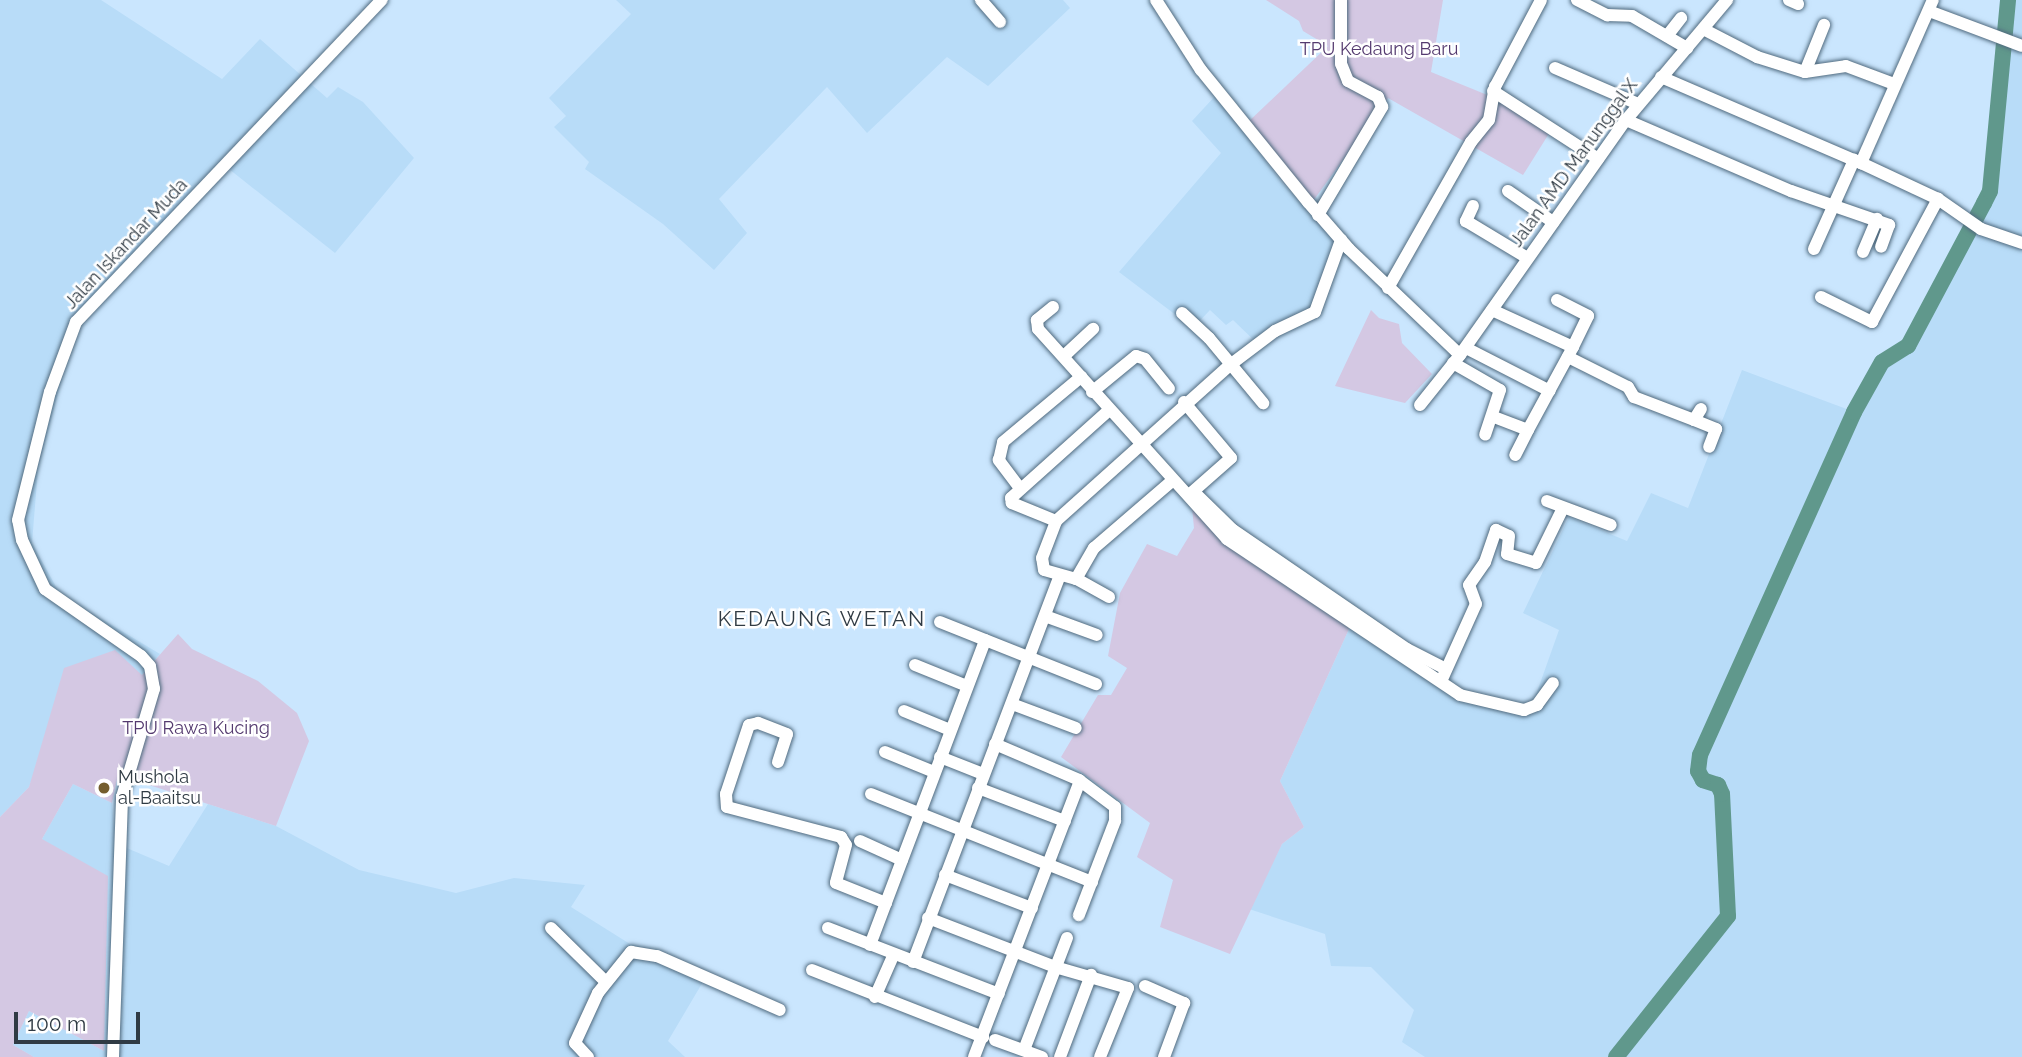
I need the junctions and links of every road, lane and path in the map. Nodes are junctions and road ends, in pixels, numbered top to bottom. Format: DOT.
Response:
graph roads {
  1 [pos="382,0"];
  2 [pos="981,0"];
  3 [pos="1156,0"];
  4 [pos="1341,0"];
  5 [pos="1541,0"];
  6 [pos="1577,0"];
  7 [pos="1727,0"];
  8 [pos="1931,5"];
  9 [pos="1681,18"];
  10 [pos="1000,22"];
  11 [pos="1824,25"];
  12 [pos="1706,30"];
  13 [pos="1667,36"];
  14 [pos="2017,44"];
  15 [pos="1687,48"];
  16 [pos="1555,68"];
  17 [pos="1805,72"];
  18 [pos="1661,77"];
  19 [pos="1894,84"];
  20 [pos="1493,91"];
  21 [pos="1639,104"];
  22 [pos="1626,120"];
  23 [pos="1598,159"];
  24 [pos="1858,162"];
  25 [pos="1508,191"];
  26 [pos="1938,199"];
  27 [pos="1473,206"];
  28 [pos="1834,208"];
  29 [pos="1318,215"];
  30 [pos="1877,219"];
  31 [pos="1552,222"];
  32 [pos="1340,240"];
  33 [pos="2022,243"];
  34 [pos="1881,247"];
  35 [pos="1814,249"];
  36 [pos="1863,252"];
  37 [pos="1526,257"];
  38 [pos="1388,288"];
  39 [pos="1821,297"];
  40 [pos="1557,300"];
  41 [pos="1054,307"];
  42 [pos="1492,310"];
  43 [pos="1182,313"];
  44 [pos="1093,328"];
  45 [pos="1571,352"];
  46 [pos="1460,355"];
  47 [pos="1064,356"];
  48 [pos="1230,365"];
  49 [pos="1081,377"];
  50 [pos="1169,389"];
  51 [pos="1550,391"];
  52 [pos="1093,392"];
  53 [pos="1184,402"];
  54 [pos="1263,403"];
  55 [pos="1420,405"];
  56 [pos="1108,411"];
  57 [pos="1494,416"];
  58 [pos="1528,430"];
  59 [pos="1485,435"];
  60 [pos="1138,444"];
  61 [pos="1709,447"];
  62 [pos="1515,455"];
  63 [pos="1172,481"];
  64 [pos="1019,487"];
  65 [pos="1190,495"];
  66 [pos="1547,501"];
  67 [pos="1562,510"];
  68 [pos="1056,521"];
  69 [pos="1611,525"];
  70 [pos="1059,577"];
  71 [pos="1076,579"];
  72 [pos="1109,597"];
  73 [pos="1045,616"];
  74 [pos="940,622"];
  75 [pos="1097,635"];
  76 [pos="985,640"];
  77 [pos="1029,659"];
  78 [pos="915,665"];
  79 [pos="1446,669"];
  80 [pos="1553,682"];
  81 [pos="1096,684"];
  82 [pos="1441,684"];
  83 [pos="967,685"];
  84 [pos="1012,704"];
  85 [pos="904,711"];
  86 [pos="1076,728"];
  87 [pos="950,730"];
  88 [pos="995,744"];
  89 [pos="885,752"];
  90 [pos="940,757"];
  91 [pos="778,762"];
  92 [pos="934,772"];
  93 [pos="983,774"];
  94 [pos="1080,781"];
  95 [pos="978,788"];
  96 [pos="871,794"];
  97 [pos="920,815"];
  98 [pos="1065,821"];
  99 [pos="962,830"];
  100 [pos="860,841"];
  101 [pos="902,860"];
  102 [pos="1048,865"];
  103 [pos="945,875"];
  104 [pos="1092,882"];
  105 [pos="886,903"];
  106 [pos="1032,908"];
  107 [pos="1079,915"];
  108 [pos="928,918"];
  109 [pos="551,928"];
  110 [pos="828,928"];
  111 [pos="1067,938"];
  112 [pos="870,945"];
  113 [pos="1015,951"];
  114 [pos="893,956"];
  115 [pos="913,962"];
  116 [pos="1055,967"];
  117 [pos="813,970"];
  118 [pos="1091,975"];
  119 [pos="606,982"];
  120 [pos="1144,986"];
  121 [pos="999,994"];
  122 [pos="875,997"];
  123 [pos="780,1010"];
  124 [pos="989,1038"];
  125 [pos="1024,1050"];
  126 [pos="113,1057"];
  127 [pos="588,1057"];
  128 [pos="974,1057"];
  129 [pos="1042,1057"];
  130 [pos="1060,1057"];
  131 [pos="1100,1057"];
  132 [pos="1164,1057"];
  1 -- 126 [label="street, Jalan Iskandar Muda"];
  2 -- 10 [label="street"];
  3 -- 29 [label="street"];
  4 -- 29 [label="street"];
  5 -- 20 [label="street"];
  6 -- 13 [label="street"];
  7 -- 12 [label="street, Jalan AMD Manunggal X"];
  8 -- 14 [label="street"];
  8 -- 19 [label="street"];
  9 -- 13 [label="street"];
  11 -- 17 [label="street"];
  12 -- 15 [label="street, Jalan AMD Manunggal X"];
  12 -- 17 [label="street"];
  13 -- 15 [label="street"];
  15 -- 18 [label="street, Jalan AMD Manunggal X"];
  16 -- 21 [label="street"];
  17 -- 19 [label="street"];
  18 -- 21 [label="street, Jalan AMD Manunggal X"];
  18 -- 24 [label="street"];
  19 -- 24 [label="street"];
  20 -- 23 [label="street"];
  20 -- 38 [label="street"];
  21 -- 22 [label="street, Jalan AMD Manunggal X"];
  22 -- 23 [label="street, Jalan AMD Manunggal X"];
  22 -- 28 [label="street"];
  23 -- 31 [label="street, Jalan AMD Manunggal X"];
  24 -- 26 [label="street"];
  24 -- 28 [label="street"];
  25 -- 31 [label="street"];
  26 -- 33 [label="street"];
  26 -- 39 [label="street"];
  27 -- 37 [label="street"];
  28 -- 30 [label="street"];
  28 -- 35 [label="street"];
  29 -- 32 [label="street"];
  30 -- 34 [label="street"];
  30 -- 36 [label="street"];
  31 -- 37 [label="street, Jalan AMD Manunggal X"];
  32 -- 38 [label="street"];
  32 -- 48 [label="street"];
  37 -- 42 [label="street, Jalan AMD Manunggal X"];
  38 -- 46 [label="street"];
  40 -- 45 [label="street"];
  41 -- 47 [label="street"];
  42 -- 45 [label="street"];
  42 -- 46 [label="street, Jalan AMD Manunggal X"];
  43 -- 48 [label="street"];
  44 -- 47 [label="street"];
  45 -- 51 [label="street"];
  45 -- 61 [label="street"];
  46 -- 51 [label="street"];
  46 -- 55 [label="street, Jalan AMD Manunggal X"];
  46 -- 57 [label="street"];
  47 -- 49 [label="street"];
  48 -- 53 [label="street"];
  48 -- 54 [label="street"];
  49 -- 52 [label="street"];
  49 -- 64 [label="street"];
  50 -- 52 [label="street"];
  51 -- 58 [label="street"];
  52 -- 56 [label="street"];
  53 -- 60 [label="street"];
  53 -- 65 [label="street"];
  56 -- 60 [label="street"];
  56 -- 64 [label="street"];
  57 -- 58 [label="street"];
  57 -- 59 [label="street"];
  58 -- 62 [label="street"];
  60 -- 63 [label="street"];
  60 -- 68 [label="street"];
  63 -- 65 [label="street"];
  63 -- 71 [label="street"];
  64 -- 68 [label="street"];
  65 -- 79 [label="street"];
  65 -- 82 [label="street"];
  66 -- 67 [label="street"];
  67 -- 69 [label="street"];
  67 -- 79 [label="street"];
  68 -- 70 [label="street"];
  70 -- 71 [label="street"];
  70 -- 73 [label="street"];
  71 -- 72 [label="street"];
  73 -- 75 [label="street"];
  73 -- 77 [label="street"];
  74 -- 76 [label="street"];
  76 -- 77 [label="street"];
  76 -- 83 [label="street"];
  77 -- 81 [label="street"];
  77 -- 84 [label="street"];
  78 -- 83 [label="street"];
  79 -- 82 [label="street"];
  80 -- 82 [label="street"];
  83 -- 87 [label="street"];
  84 -- 86 [label="street"];
  84 -- 88 [label="street"];
  85 -- 87 [label="street"];
  87 -- 90 [label="street"];
  88 -- 93 [label="street"];
  88 -- 94 [label="street"];
  89 -- 92 [label="street"];
  90 -- 92 [label="street"];
  90 -- 93 [label="street"];
  91 -- 105 [label="street"];
  92 -- 97 [label="street"];
  93 -- 95 [label="street"];
  94 -- 98 [label="street"];
  94 -- 104 [label="street"];
  95 -- 98 [label="street"];
  95 -- 99 [label="street"];
  96 -- 97 [label="street"];
  97 -- 99 [label="street"];
  97 -- 101 [label="street"];
  98 -- 102 [label="street"];
  99 -- 102 [label="street"];
  99 -- 103 [label="street"];
  100 -- 101 [label="street"];
  101 -- 105 [label="street"];
  102 -- 104 [label="street"];
  102 -- 106 [label="street"];
  103 -- 106 [label="street"];
  103 -- 108 [label="street"];
  104 -- 107 [label="street"];
  105 -- 112 [label="street"];
  106 -- 113 [label="street"];
  108 -- 113 [label="street"];
  108 -- 115 [label="street"];
  109 -- 119 [label="street"];
  110 -- 112 [label="street"];
  111 -- 116 [label="street"];
  112 -- 114 [label="street"];
  113 -- 116 [label="street"];
  113 -- 121 [label="street"];
  114 -- 115 [label="street"];
  114 -- 122 [label="street"];
  115 -- 121 [label="street"];
  116 -- 118 [label="street"];
  116 -- 125 [label="street"];
  117 -- 122 [label="street"];
  118 -- 130 [label="street"];
  118 -- 131 [label="street"];
  119 -- 123 [label="street"];
  119 -- 127 [label="street"];
  120 -- 132 [label="street"];
  121 -- 124 [label="street"];
  122 -- 124 [label="street"];
  124 -- 125 [label="street"];
  124 -- 128 [label="street"];
  125 -- 129 [label="street"];
}
